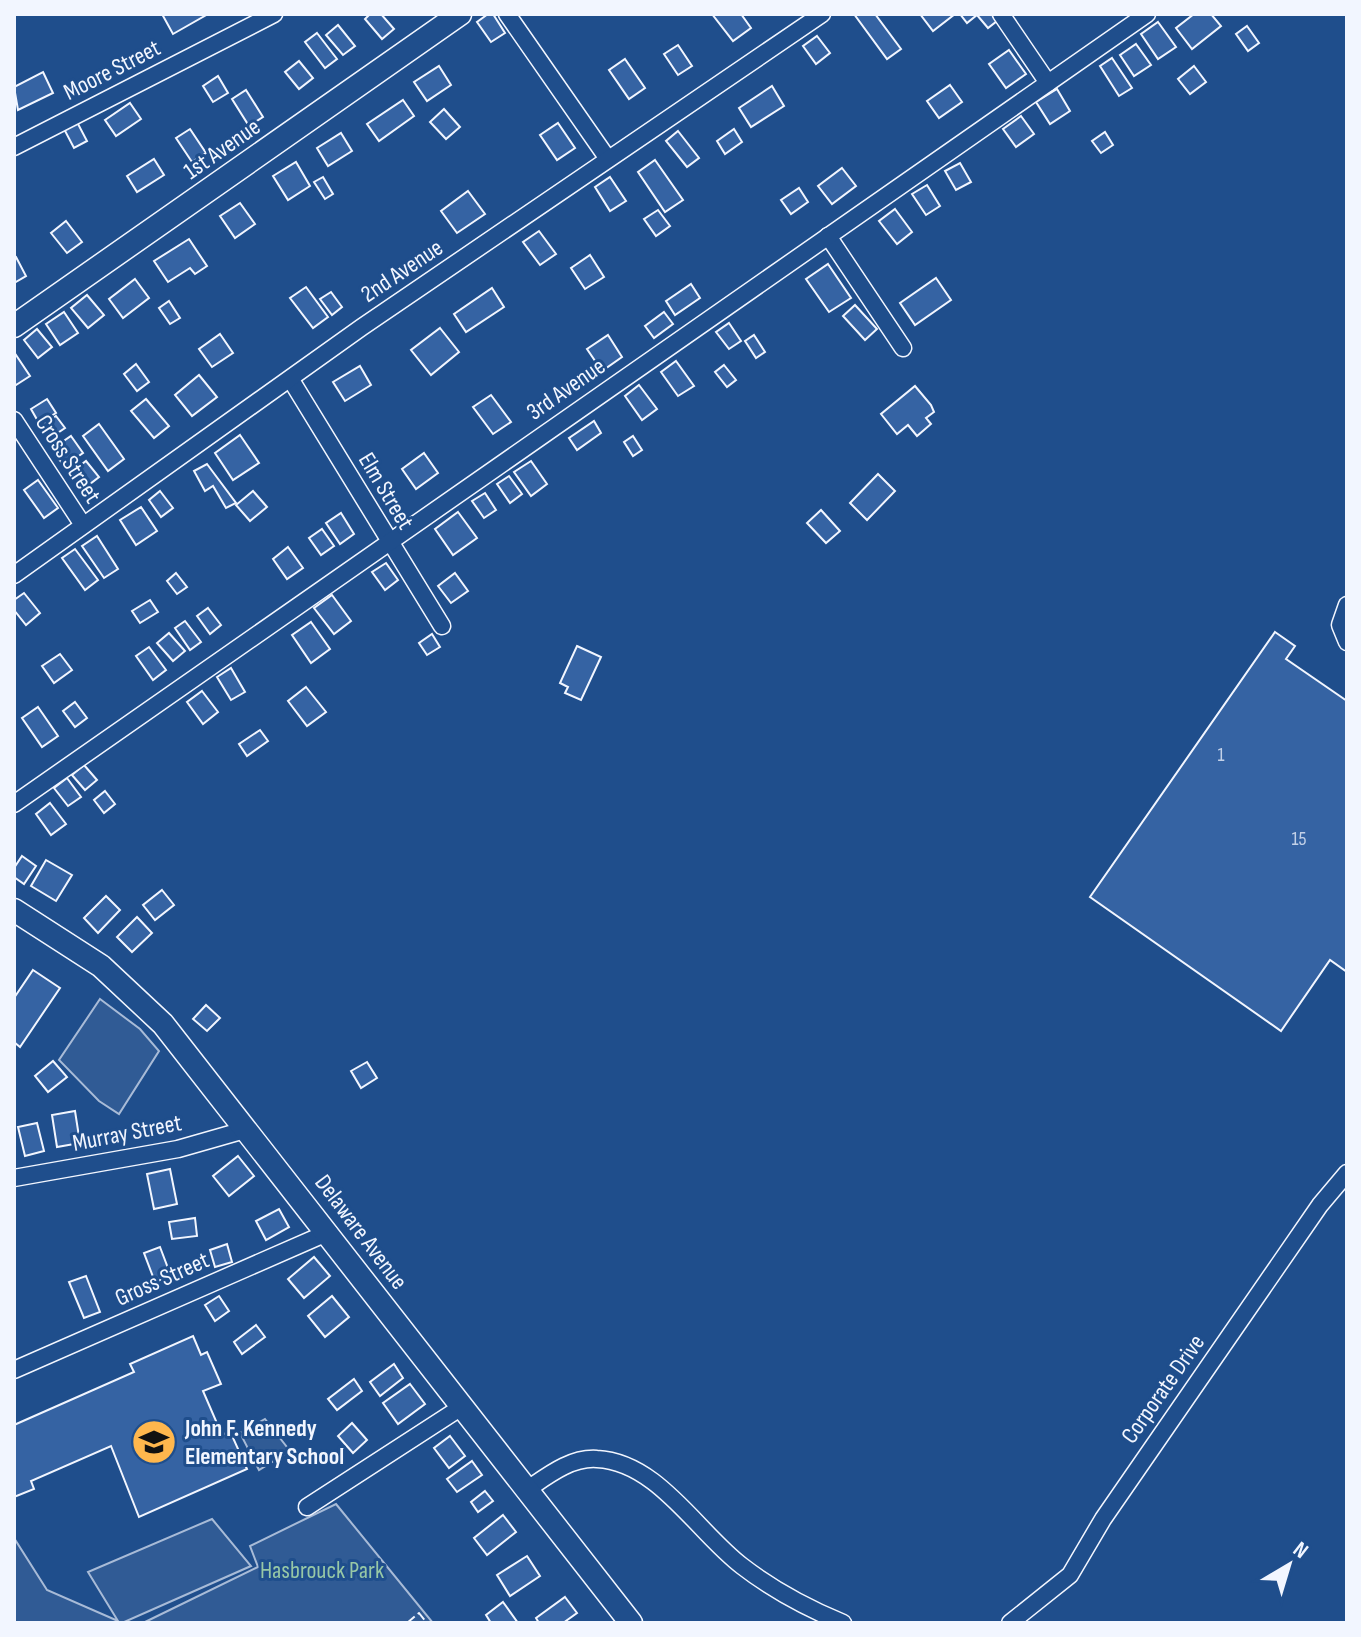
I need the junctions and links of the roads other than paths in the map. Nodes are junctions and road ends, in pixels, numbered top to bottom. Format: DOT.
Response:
graph roads {
  1 [pos="274,14"];
  2 [pos="460,14"];
  3 [pos="507,14"];
  4 [pos="822,14"];
  5 [pos="1001,14"];
  6 [pos="1147,14"];
  7 [pos="1048,83"];
  8 [pos="14,147"];
  9 [pos="608,159"];
  10 [pos="828,236"];
  11 [pos="14,326"];
  12 [pos="903,348"];
  13 [pos="291,380"];
  14 [pos="14,420"];
  15 [pos="83,525"];
  16 [pos="388,542"];
  17 [pos="14,575"];
  18 [pos="1347,605"];
  19 [pos="442,626"];
  20 [pos="1347,642"];
  21 [pos="14,804"];
  22 [pos="14,910"];
  23 [pos="248,1129"];
  24 [pos="1347,1173"];
  25 [pos="14,1178"];
  26 [pos="329,1232"];
  27 [pos="14,1370"];
  28 [pos="460,1408"];
  29 [pos="525,1491"];
  30 [pos="307,1507"];
  31 [pos="631,1623"];
  32 [pos="843,1623"];
  33 [pos="1010,1623"];
  1 -- 8 [label="street, Moore Street"];
  2 -- 11 [label="street, 1st Avenue"];
  3 -- 9 [label="street"];
  4 -- 9 [label="street, 2nd Avenue"];
  5 -- 7 [label="street"];
  6 -- 7 [label="street, 3rd Avenue"];
  7 -- 10 [label="street, 3rd Avenue"];
  9 -- 13 [label="street, 2nd Avenue"];
  10 -- 12 [label="street"];
  10 -- 16 [label="street, 3rd Avenue"];
  13 -- 15 [label="street, 2nd Avenue"];
  13 -- 16 [label="street, Elm Street"];
  14 -- 15 [label="street, Cross Street"];
  15 -- 17 [label="street, 2nd Avenue"];
  16 -- 19 [label="street, Elm Street"];
  16 -- 21 [label="street, 3rd Avenue"];
  18 -- 20 [label="street"];
  22 -- 23 [label="street, Delaware Avenue"];
  23 -- 25 [label="street, Murray Street"];
  23 -- 26 [label="street, Delaware Avenue"];
  24 -- 33 [label="street, Corporate Drive"];
  26 -- 27 [label="street, Gross Street"];
  26 -- 28 [label="street, Delaware Avenue"];
  28 -- 29 [label="street, Delaware Avenue"];
  28 -- 30 [label="street"];
  29 -- 31 [label="street, Delaware Avenue"];
  29 -- 32 [label="street"];
}
